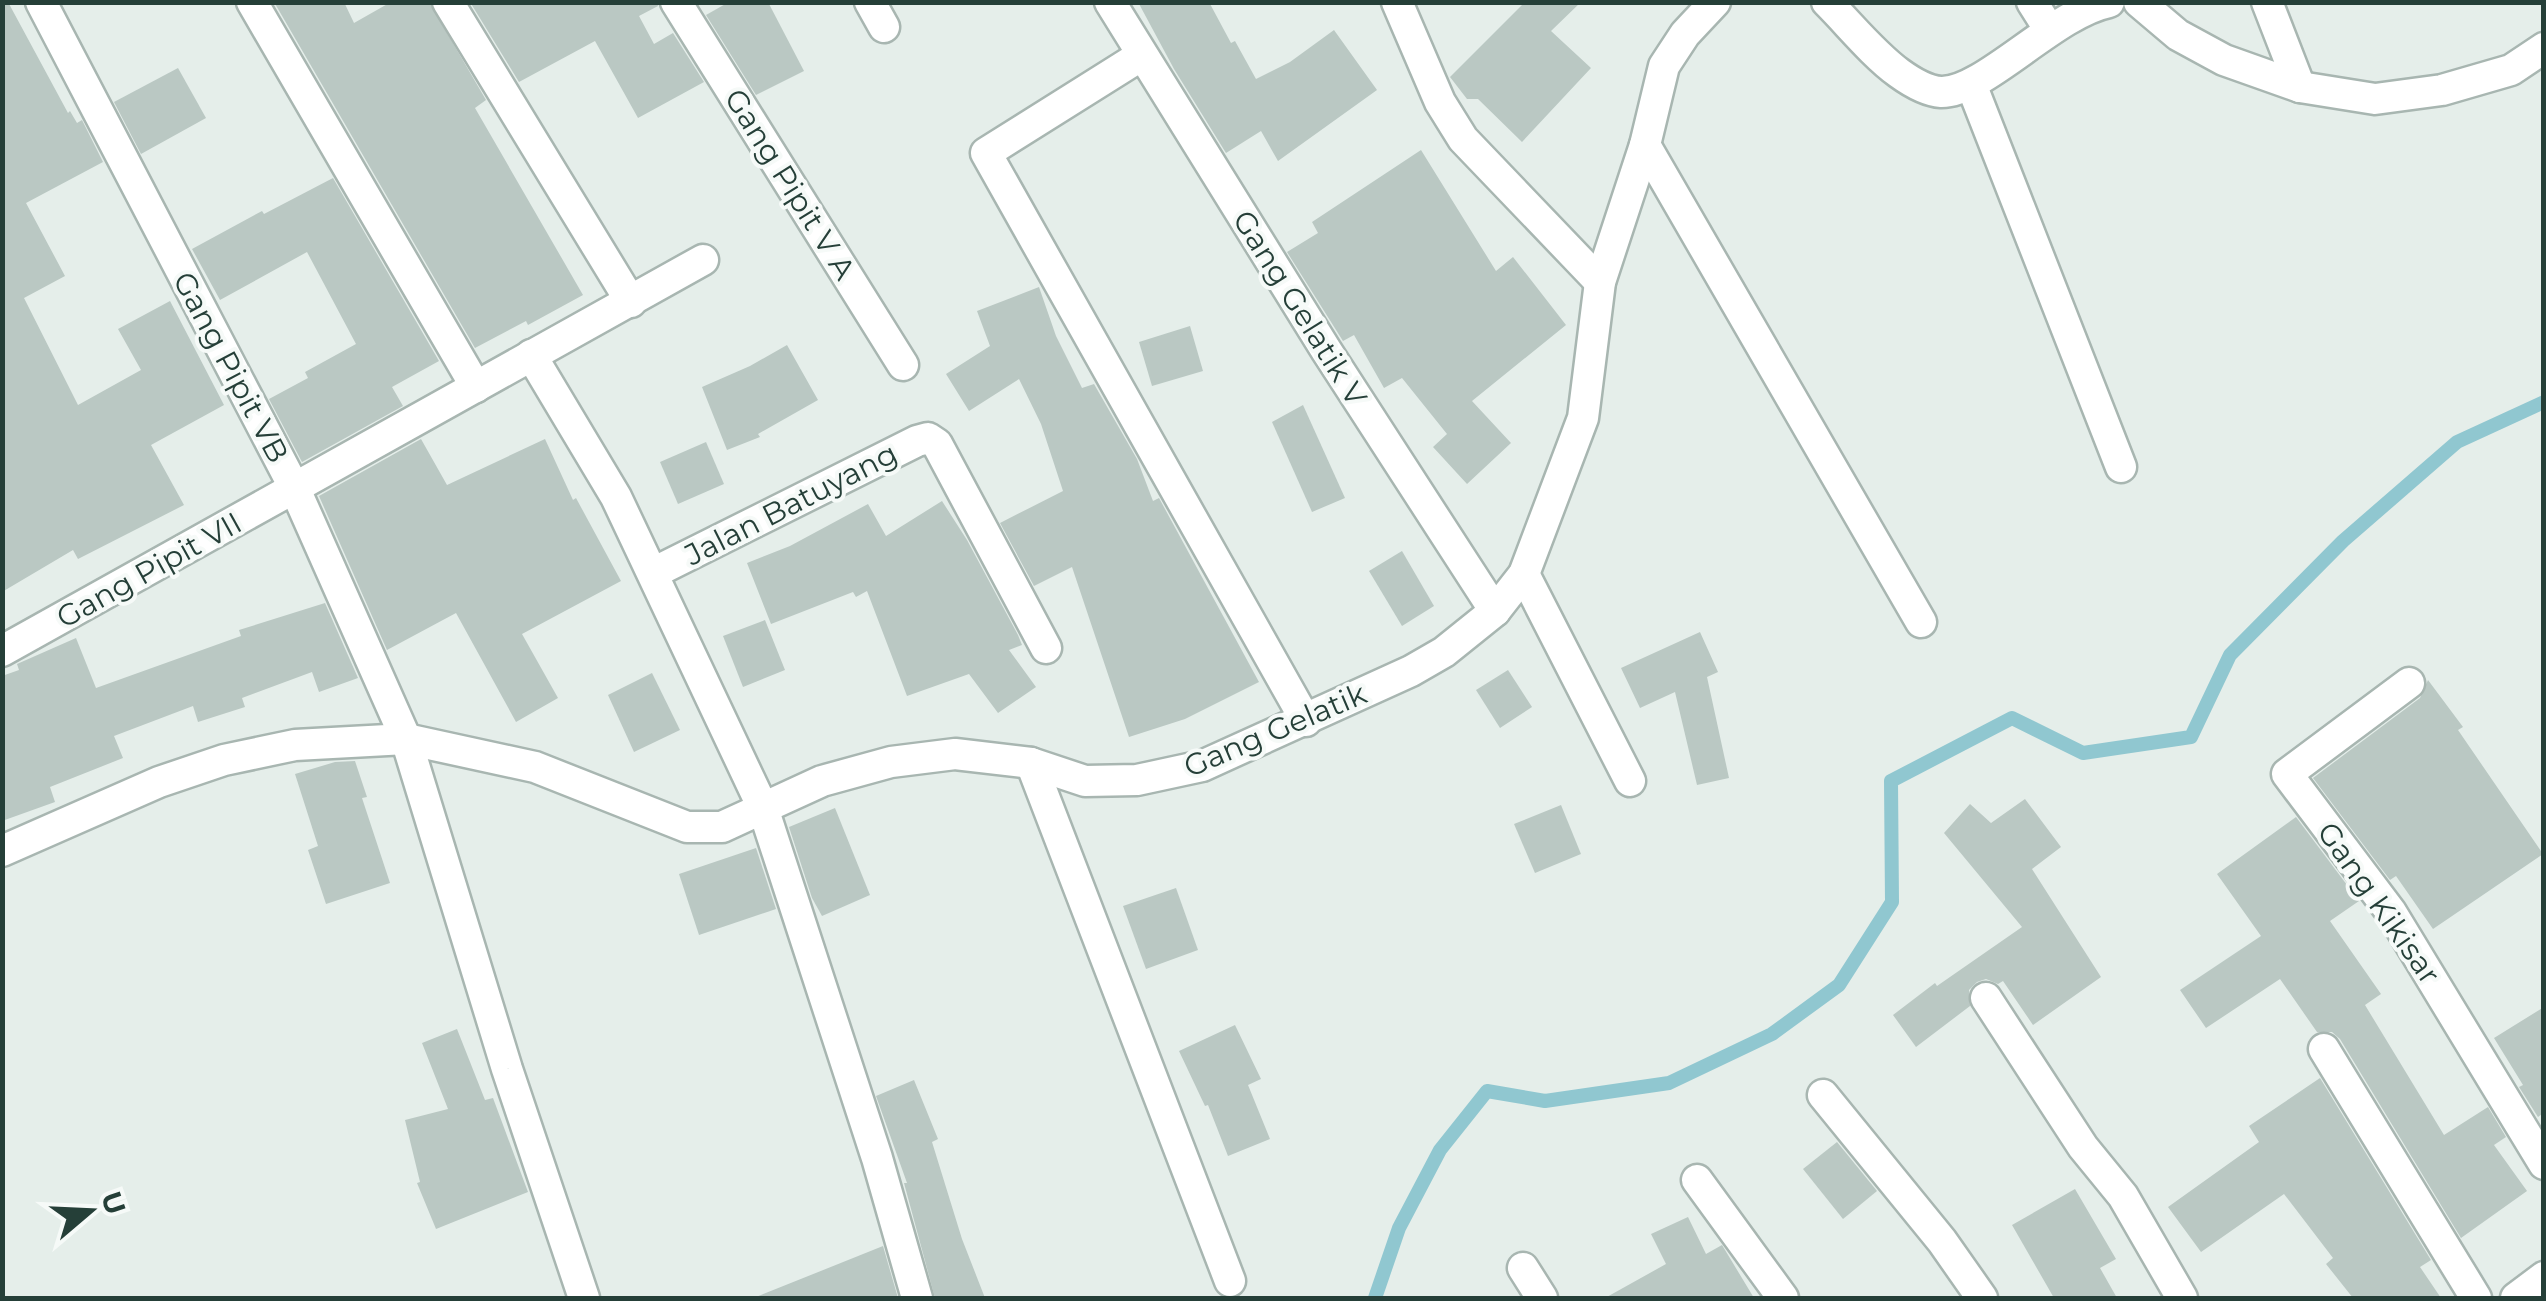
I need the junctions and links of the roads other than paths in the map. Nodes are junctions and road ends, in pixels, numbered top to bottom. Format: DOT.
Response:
graph roads {
  1 [pos="41,2"];
  2 [pos="252,2"];
  3 [pos="448,2"];
  4 [pos="676,2"];
  5 [pos="1110,2"];
  6 [pos="1396,2"];
  7 [pos="1714,2"];
  8 [pos="1827,2"];
  9 [pos="2032,2"];
  10 [pos="2109,2"];
  11 [pos="2139,2"];
  12 [pos="2267,2"];
  13 [pos="2049,30"];
  14 [pos="2544,48"];
  15 [pos="1142,54"];
  16 [pos="1971,84"];
  17 [pos="2300,87"];
  18 [pos="1644,145"];
  19 [pos="703,260"];
  20 [pos="1600,282"];
  21 [pos="631,302"];
  22 [pos="531,355"];
  23 [pos="903,366"];
  24 [pos="476,388"];
  25 [pos="2121,467"];
  26 [pos="295,490"];
  27 [pos="653,573"];
  28 [pos="1524,574"];
  29 [pos="1495,611"];
  30 [pos="1921,622"];
  31 [pos="1046,648"];
  32 [pos="2,651"];
  33 [pos="2408,683"];
  34 [pos="1306,721"];
  35 [pos="406,739"];
  36 [pos="1031,763"];
  37 [pos="1630,780"];
  38 [pos="763,808"];
  39 [pos="2,850"];
  40 [pos="1986,998"];
  41 [pos="2324,1049"];
  42 [pos="1823,1094"];
  43 [pos="2544,1164"];
  44 [pos="1698,1180"];
  45 [pos="1523,1268"];
  46 [pos="2544,1278"];
  47 [pos="1230,1281"];
  48 [pos="584,1298"];
  49 [pos="917,1298"];
  50 [pos="1542,1298"];
  51 [pos="1783,1298"];
  52 [pos="1982,1298"];
  53 [pos="2182,1298"];
  54 [pos="2476,1298"];
  55 [pos="2516,1298"];
  1 -- 26 [label="street, Gang Pipit VB"];
  2 -- 24 [label="street"];
  3 -- 21 [label="street"];
  4 -- 23 [label="street, Gang Pipit V A"];
  5 -- 15 [label="street, Gang Gelatik V"];
  6 -- 20 [label="street"];
  7 -- 18 [label="street, Gang Gelatik"];
  8 -- 16 [label="street"];
  9 -- 13 [label="street"];
  10 -- 13 [label="street"];
  11 -- 17 [label="street"];
  12 -- 17 [label="street"];
  13 -- 16 [label="street"];
  14 -- 17 [label="street"];
  15 -- 29 [label="street, Gang Gelatik V"];
  15 -- 34 [label="street"];
  16 -- 25 [label="street"];
  18 -- 20 [label="street, Gang Gelatik"];
  18 -- 30 [label="street"];
  19 -- 21 [label="street, Gang Pipit VII"];
  20 -- 28 [label="street, Gang Gelatik"];
  21 -- 22 [label="street, Gang Pipit VII"];
  22 -- 24 [label="street, Gang Pipit VII"];
  22 -- 27 [label="street"];
  24 -- 26 [label="street, Gang Pipit VII"];
  26 -- 32 [label="street, Gang Pipit VII"];
  26 -- 35 [label="street, Gang Pipit VB"];
  27 -- 31 [label="street, Jalan Batuyang"];
  27 -- 38 [label="street"];
  28 -- 29 [label="street, Gang Gelatik"];
  28 -- 37 [label="street"];
  29 -- 34 [label="street, Gang Gelatik"];
  33 -- 43 [label="street, Gang Kikisar"];
  34 -- 36 [label="street, Gang Gelatik"];
  35 -- 38 [label="street, Gang Gelatik"];
  35 -- 39 [label="street, Gang Gelatik"];
  35 -- 48 [label="street, Gang Pipit VB"];
  36 -- 38 [label="street, Gang Gelatik"];
  36 -- 47 [label="street"];
  38 -- 49 [label="street"];
  40 -- 53 [label="street"];
  41 -- 54 [label="street"];
  42 -- 52 [label="street"];
  44 -- 51 [label="street"];
  45 -- 50 [label="street"];
  46 -- 55 [label="street"];
}
